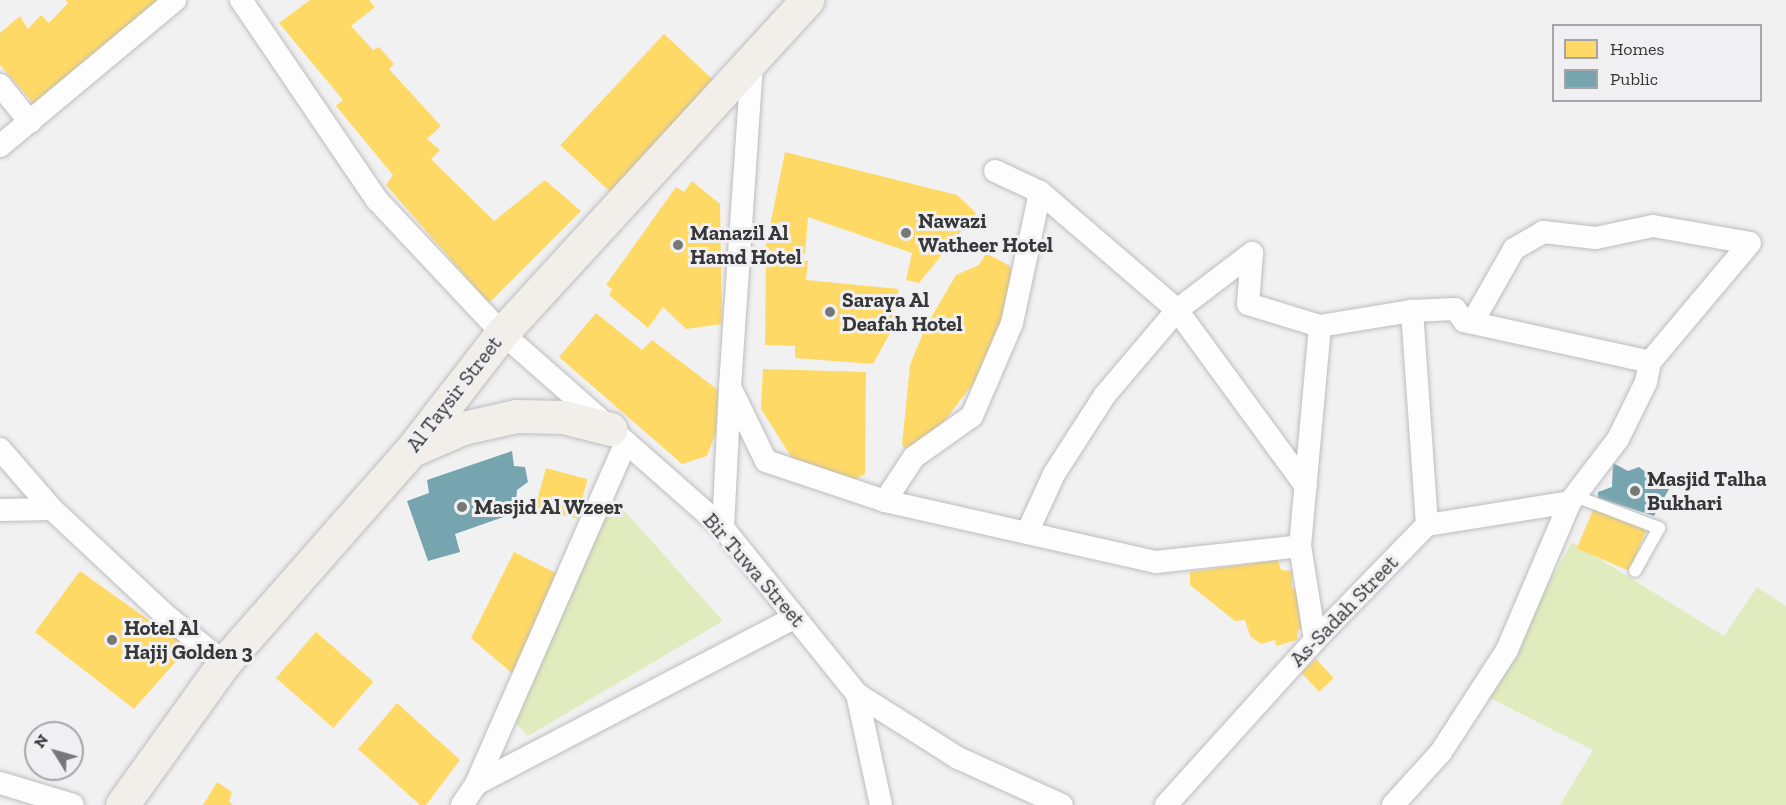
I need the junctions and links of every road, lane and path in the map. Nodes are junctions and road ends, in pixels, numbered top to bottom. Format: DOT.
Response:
graph roads {
  1 [pos="175,0"];
  2 [pos="242,0"];
  3 [pos="807,0"];
  4 [pos="752,64"];
  5 [pos="0,85"];
  6 [pos="30,122"];
  7 [pos="0,146"];
  8 [pos="995,171"];
  9 [pos="1040,192"];
  10 [pos="1177,310"];
  11 [pos="1412,311"];
  12 [pos="1472,323"];
  13 [pos="1320,326"];
  14 [pos="502,333"];
  15 [pos="1650,362"];
  16 [pos="730,387"];
  17 [pos="618,436"];
  18 [pos="0,449"];
  19 [pos="412,449"];
  20 [pos="1306,486"];
  21 [pos="1573,499"];
  22 [pos="885,501"];
  23 [pos="52,509"];
  24 [pos="0,510"];
  25 [pos="1427,525"];
  26 [pos="723,528"];
  27 [pos="1027,533"];
  28 [pos="1300,546"];
  29 [pos="1635,571"];
  30 [pos="795,617"];
  31 [pos="1315,640"];
  32 [pos="224,663"];
  33 [pos="857,694"];
  34 [pos="0,783"];
  35 [pos="476,784"];
  36 [pos="73,805"];
  37 [pos="122,805"];
  38 [pos="462,805"];
  39 [pos="881,805"];
  40 [pos="1062,805"];
  41 [pos="1166,805"];
  42 [pos="1393,805"];
  1 -- 6 [label="street"];
  2 -- 14 [label="street, Bir Tuwa Street"];
  3 -- 4 [label="highway, Al Taysir Street"];
  4 -- 14 [label="highway, Al Taysir Street"];
  4 -- 16 [label="street"];
  5 -- 6 [label="street"];
  6 -- 7 [label="street"];
  8 -- 9 [label="street"];
  9 -- 10 [label="street"];
  9 -- 22 [label="street"];
  10 -- 13 [label="street"];
  10 -- 20 [label="street"];
  10 -- 27 [label="street"];
  11 -- 12 [label="street"];
  11 -- 13 [label="street"];
  11 -- 25 [label="street"];
  12 -- 15 [label="street"];
  12 -- 15 [label="street"];
  13 -- 20 [label="street"];
  14 -- 17 [label="street, Bir Tuwa Street"];
  14 -- 19 [label="highway, Al Taysir Street"];
  15 -- 21 [label="street"];
  16 -- 22 [label="street"];
  16 -- 26 [label="street"];
  17 -- 19 [label="highway"];
  17 -- 26 [label="street, Bir Tuwa Street"];
  17 -- 35 [label="street"];
  18 -- 23 [label="street"];
  19 -- 32 [label="highway, Al Taysir Street"];
  20 -- 28 [label="street"];
  21 -- 25 [label="street"];
  21 -- 29 [label="lane"];
  21 -- 42 [label="street"];
  22 -- 27 [label="street"];
  23 -- 24 [label="street"];
  23 -- 32 [label="street"];
  25 -- 31 [label="street, As-Sadah Street"];
  26 -- 30 [label="street, Bir Tuwa Street"];
  27 -- 28 [label="street"];
  28 -- 31 [label="street"];
  30 -- 33 [label="street, Bir Tuwa Street"];
  30 -- 35 [label="street"];
  31 -- 41 [label="street, As-Sadah Street"];
  32 -- 37 [label="highway, Al Taysir Street"];
  33 -- 39 [label="street, Bir Tuwa Street"];
  33 -- 40 [label="street"];
  34 -- 36 [label="street"];
  35 -- 38 [label="street"];
}
